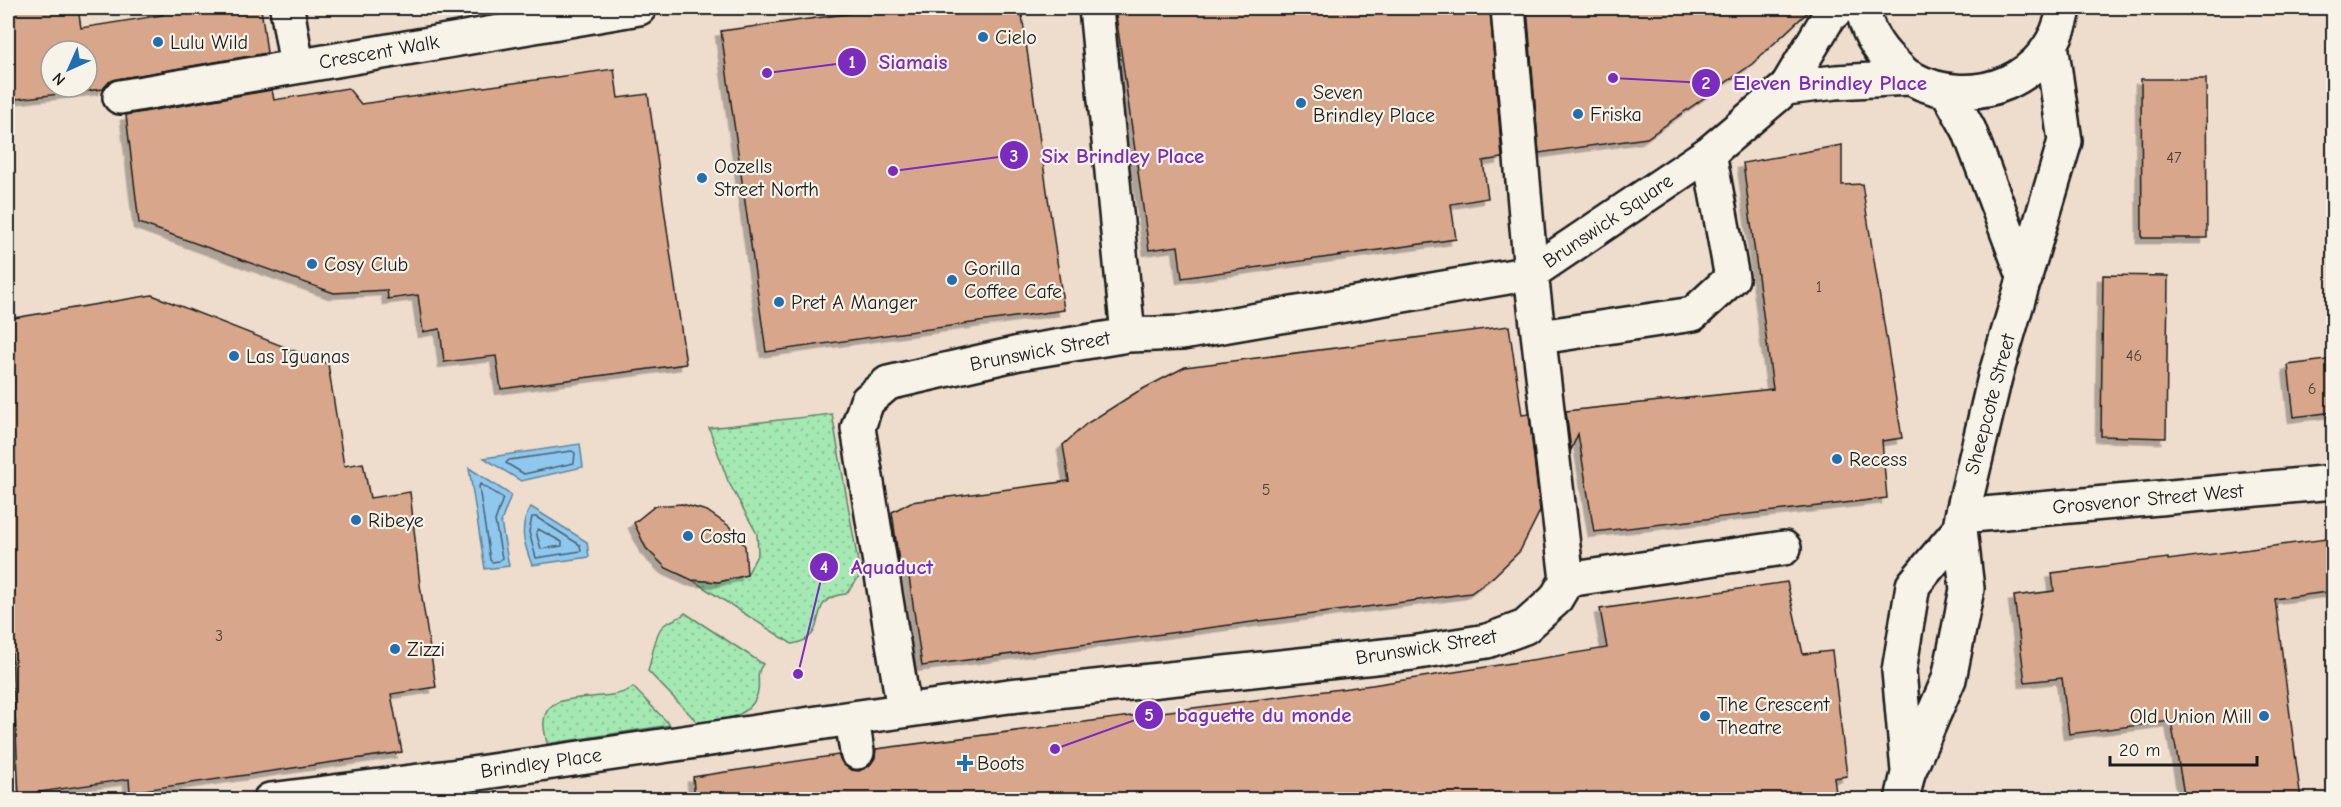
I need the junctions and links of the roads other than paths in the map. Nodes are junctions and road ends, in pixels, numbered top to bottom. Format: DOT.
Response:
graph roads {
  1 [pos="287,8"];
  2 [pos="639,8"];
  3 [pos="1096,8"];
  4 [pos="1508,8"];
  5 [pos="1839,8"];
  6 [pos="1863,8"];
  7 [pos="2064,8"];
  8 [pos="2051,44"];
  9 [pos="297,66"];
  10 [pos="1910,78"];
  11 [pos="1786,88"];
  12 [pos="1948,92"];
  13 [pos="120,97"];
  14 [pos="1709,153"];
  15 [pos="1531,273"];
  16 [pos="2025,279"];
  17 [pos="1128,335"];
  18 [pos="1539,337"];
  19 [pos="2334,482"];
  20 [pos="1961,522"];
  21 [pos="1784,548"];
  22 [pos="1568,580"];
  23 [pos="904,710"];
  24 [pos="852,718"];
  25 [pos="812,724"];
  26 [pos="857,752"];
  27 [pos="1905,786"];
  28 [pos="270,800"];
  1 -- 9 [label="street"];
  2 -- 9 [label="street, Crescent Walk"];
  3 -- 17 [label="street"];
  4 -- 15 [label="street"];
  5 -- 11 [label="street, Brunswick Square"];
  6 -- 10 [label="street"];
  7 -- 8 [label="street"];
  8 -- 12 [label="street"];
  8 -- 16 [label="street, Sheepcote Street"];
  9 -- 13 [label="street, Crescent Walk"];
  10 -- 11 [label="street"];
  10 -- 12 [label="street"];
  11 -- 14 [label="street, Brunswick Square"];
  12 -- 16 [label="street"];
  14 -- 15 [label="street, Brunswick Square"];
  14 -- 18 [label="street"];
  15 -- 17 [label="street, Brunswick Street"];
  15 -- 18 [label="street, Brunswick Square"];
  16 -- 20 [label="street, Sheepcote Street"];
  17 -- 23 [label="street, Brunswick Street"];
  18 -- 22 [label="street, Brunswick Square"];
  19 -- 20 [label="street, Grosvenor Street West"];
  20 -- 27 [label="street, Sheepcote Street"];
  20 -- 27 [label="street, Sheepcote Street"];
  21 -- 22 [label="street"];
  22 -- 23 [label="street, Brunswick Street"];
  23 -- 24 [label="street, Brunswick Street"];
  24 -- 25 [label="street, Brunswick Street"];
  24 -- 26 [label="street"];
  25 -- 28 [label="street, Brindley Place"];
}
